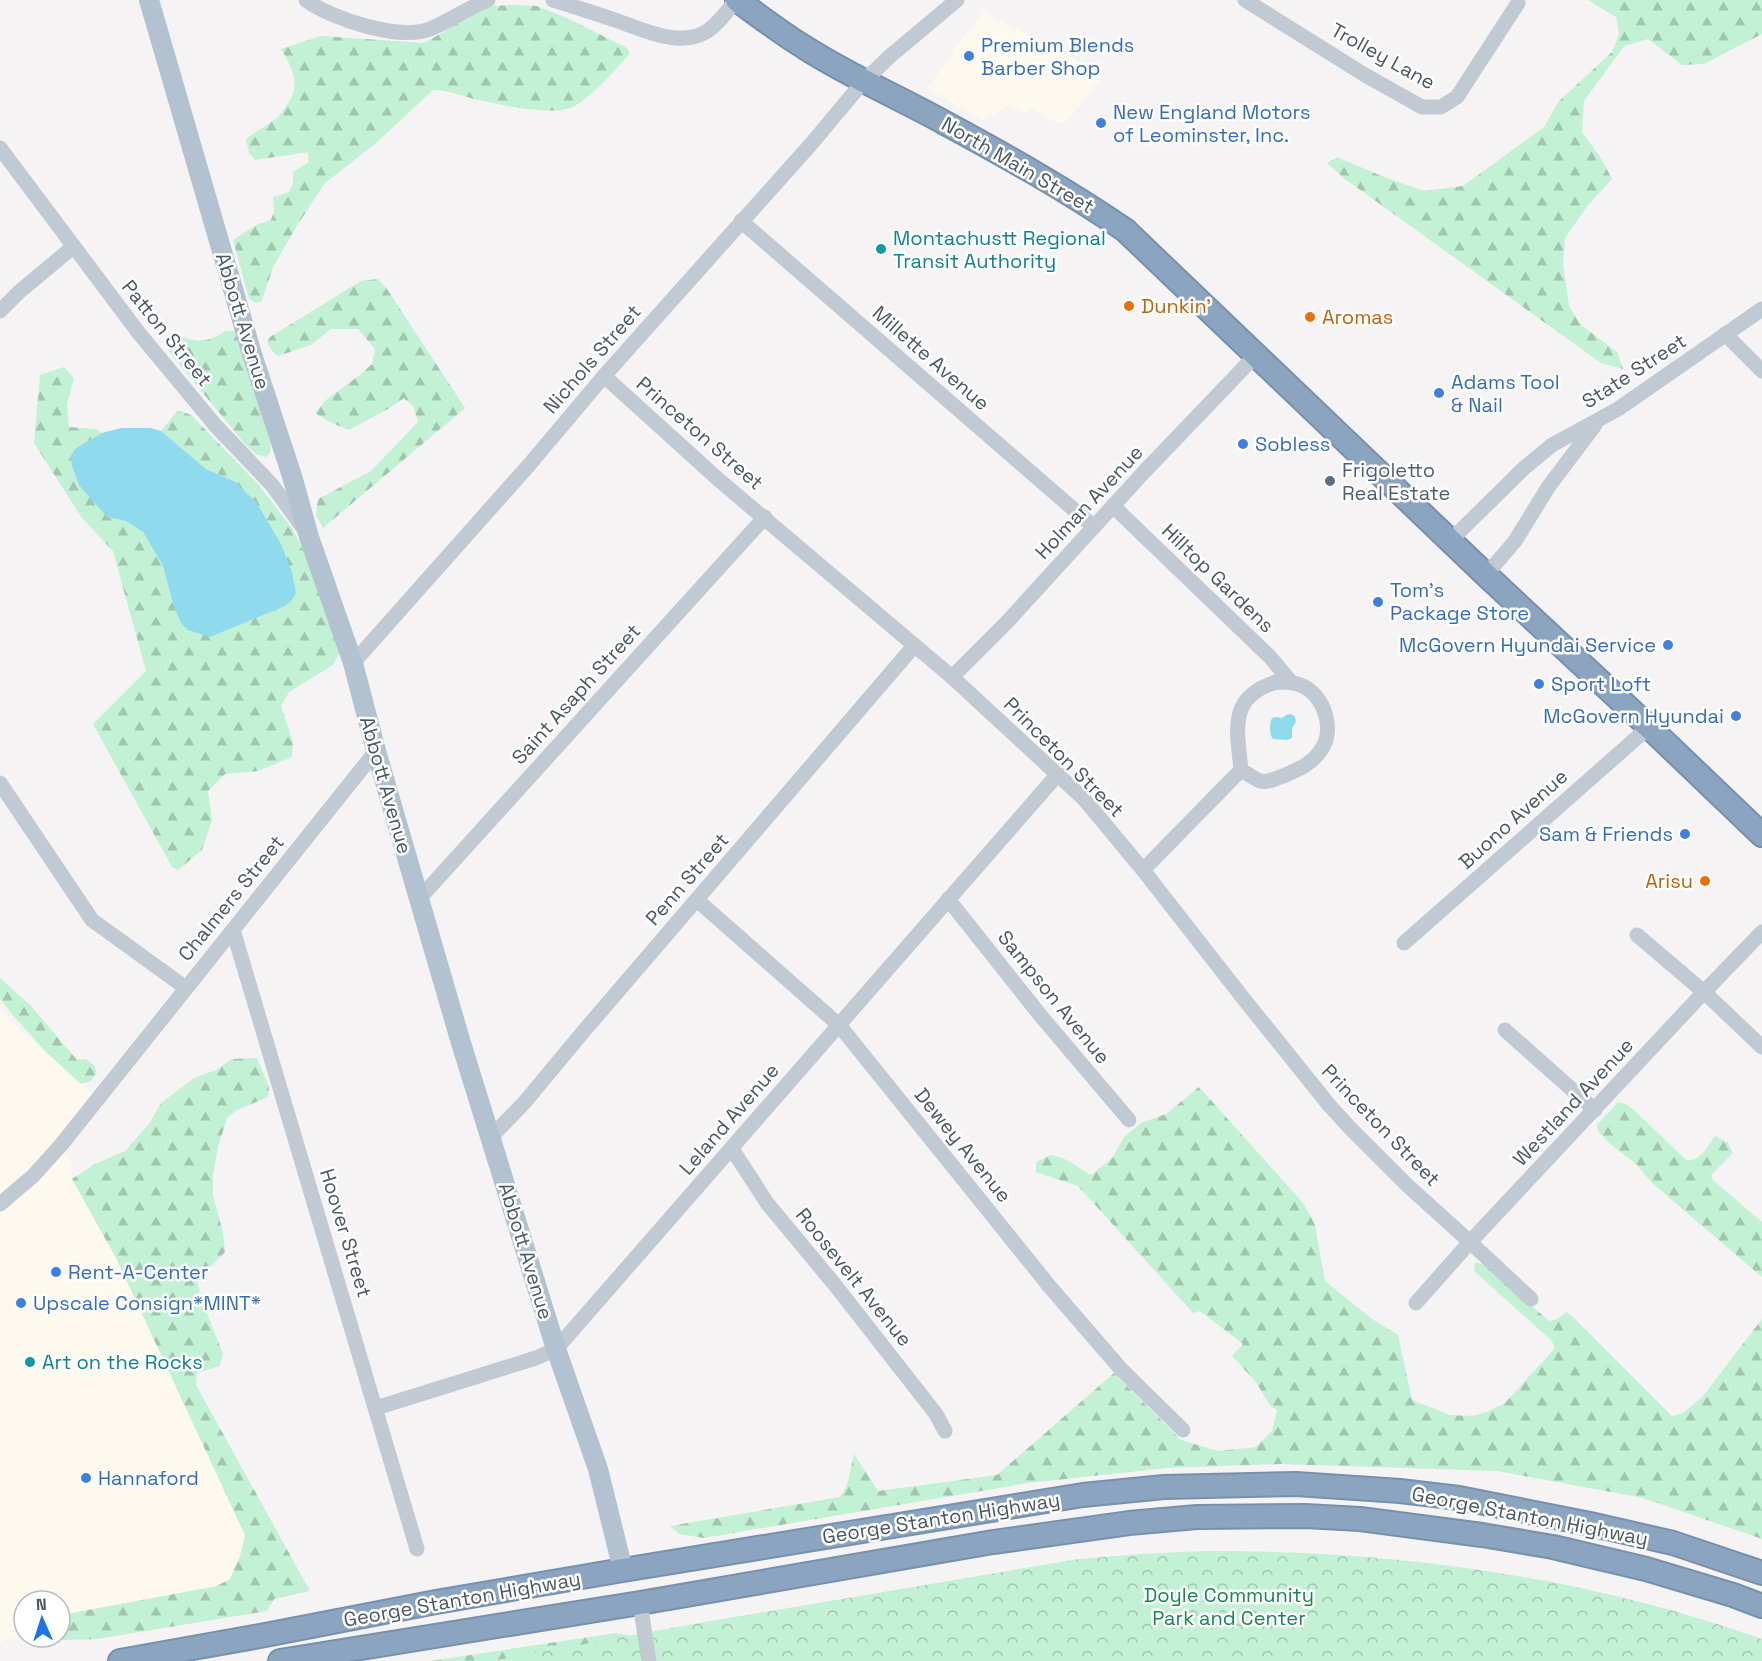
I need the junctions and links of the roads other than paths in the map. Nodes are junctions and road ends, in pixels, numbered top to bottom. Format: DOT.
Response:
graph roads {
  1 [pos="149,0"];
  2 [pos="306,0"];
  3 [pos="488,0"];
  4 [pos="553,0"];
  5 [pos="736,0"];
  6 [pos="957,0"];
  7 [pos="1245,0"];
  8 [pos="1518,3"];
  9 [pos="863,82"];
  10 [pos="0,148"];
  11 [pos="741,222"];
  12 [pos="73,247"];
  13 [pos="1762,309"];
  14 [pos="0,311"];
  15 [pos="1725,334"];
  16 [pos="1256,355"];
  17 [pos="1762,371"];
  18 [pos="604,376"];
  19 [pos="1598,421"];
  20 [pos="1113,506"];
  21 [pos="765,517"];
  22 [pos="1094,527"];
  23 [pos="309,537"];
  24 [pos="1450,540"];
  25 [pos="1486,575"];
  26 [pos="914,646"];
  27 [pos="353,663"];
  28 [pos="952,677"];
  29 [pos="1291,682"];
  30 [pos="1649,727"];
  31 [pos="376,751"];
  32 [pos="1241,770"];
  33 [pos="1058,774"];
  34 [pos="3,788"];
  35 [pos="1762,835"];
  36 [pos="1143,870"];
  37 [pos="419,899"];
  38 [pos="948,899"];
  39 [pos="697,900"];
  40 [pos="233,930"];
  41 [pos="1762,932"];
  42 [pos="1637,935"];
  43 [pos="1404,944"];
  44 [pos="186,988"];
  45 [pos="1704,992"];
  46 [pos="839,1025"];
  47 [pos="1505,1030"];
  48 [pos="1762,1047"];
  49 [pos="1595,1110"];
  50 [pos="1129,1120"];
  51 [pos="491,1137"];
  52 [pos="732,1149"];
  53 [pos="0,1203"];
  54 [pos="1470,1242"];
  55 [pos="1531,1299"];
  56 [pos="1416,1303"];
  57 [pos="556,1349"];
  58 [pos="376,1408"];
  59 [pos="1183,1430"];
  60 [pos="945,1431"];
  61 [pos="417,1549"];
  62 [pos="623,1570"];
  63 [pos="1762,1573"];
  64 [pos="640,1603"];
  65 [pos="1762,1606"];
  66 [pos="120,1661"];
  67 [pos="280,1661"];
  68 [pos="649,1661"];
  1 -- 23 [label="main road, Abbott Avenue"];
  2 -- 3 [label="street"];
  4 -- 5 [label="street"];
  5 -- 9 [label="highway, North Main Street"];
  6 -- 9 [label="street, Nichols Street"];
  7 -- 8 [label="street, Trolley Lane"];
  9 -- 11 [label="street, Nichols Street"];
  9 -- 16 [label="highway, North Main Street"];
  10 -- 12 [label="street, Patton Street"];
  11 -- 18 [label="street, Nichols Street"];
  11 -- 22 [label="street, Millette Avenue"];
  12 -- 14 [label="street"];
  12 -- 23 [label="street, Patton Street"];
  13 -- 15 [label="street, State Street"];
  15 -- 17 [label="street"];
  15 -- 19 [label="street, State Street"];
  16 -- 20 [label="street, Holman Avenue"];
  16 -- 24 [label="highway, North Main Street"];
  18 -- 21 [label="street, Princeton Street"];
  18 -- 27 [label="street, Nichols Street"];
  19 -- 24 [label="street, State Street"];
  19 -- 25 [label="street"];
  20 -- 22 [label="street, Holman Avenue"];
  20 -- 29 [label="street, Hilltop Gardens"];
  21 -- 26 [label="street, Princeton Street"];
  21 -- 37 [label="street, Saint Asaph Street"];
  22 -- 28 [label="street, Holman Avenue"];
  23 -- 27 [label="main road, Abbott Avenue"];
  24 -- 25 [label="highway, North Main Street"];
  25 -- 30 [label="highway, North Main Street"];
  26 -- 28 [label="street, Princeton Street"];
  26 -- 39 [label="street, Penn Street"];
  27 -- 31 [label="main road, Abbott Avenue"];
  28 -- 33 [label="street, Princeton Street"];
  29 -- 32 [label="street"];
  29 -- 32 [label="street"];
  30 -- 35 [label="highway, North Main Street"];
  30 -- 43 [label="street, Buono Avenue"];
  31 -- 37 [label="main road, Abbott Avenue"];
  31 -- 40 [label="street, Chalmers Street"];
  32 -- 36 [label="street"];
  33 -- 36 [label="street, Princeton Street"];
  33 -- 38 [label="street, Leland Avenue"];
  34 -- 44 [label="street"];
  36 -- 54 [label="street, Princeton Street"];
  37 -- 51 [label="main road, Abbott Avenue"];
  38 -- 46 [label="street, Leland Avenue"];
  38 -- 50 [label="street, Sampson Avenue"];
  39 -- 46 [label="street, Dewey Avenue"];
  39 -- 51 [label="street, Penn Street"];
  40 -- 44 [label="street, Chalmers Street"];
  40 -- 58 [label="street, Hoover Street"];
  41 -- 45 [label="street, Westland Avenue"];
  42 -- 45 [label="street"];
  44 -- 53 [label="street, Chalmers Street"];
  45 -- 48 [label="street"];
  45 -- 49 [label="street, Westland Avenue"];
  46 -- 52 [label="street, Leland Avenue"];
  46 -- 59 [label="street, Dewey Avenue"];
  47 -- 49 [label="street"];
  49 -- 54 [label="street, Westland Avenue"];
  51 -- 57 [label="main road, Abbott Avenue"];
  52 -- 57 [label="street, Leland Avenue"];
  52 -- 60 [label="street, Roosevelt Avenue"];
  54 -- 55 [label="street, Princeton Street"];
  54 -- 56 [label="street, Westland Avenue"];
  57 -- 58 [label="street, Leland Avenue"];
  57 -- 62 [label="main road, Abbott Avenue"];
  58 -- 61 [label="street, Hoover Street"];
  62 -- 63 [label="highway, George Stanton Highway"];
  62 -- 66 [label="highway, George Stanton Highway"];
  64 -- 65 [label="highway, George Stanton Highway"];
  64 -- 67 [label="highway, George Stanton Highway"];
  64 -- 68 [label="street"];
}
